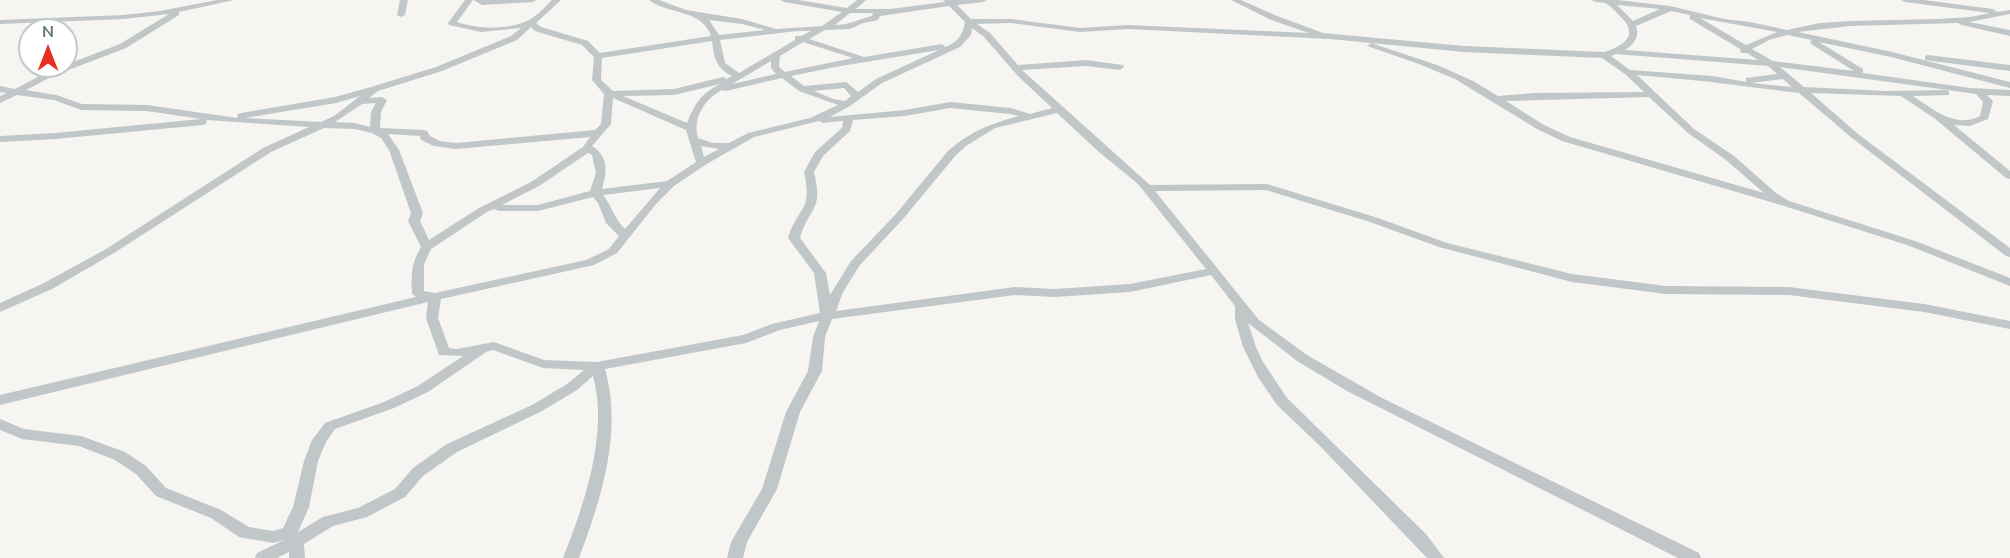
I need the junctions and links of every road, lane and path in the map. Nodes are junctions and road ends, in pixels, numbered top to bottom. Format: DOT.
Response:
graph roads {
  1 [pos="230,0"];
  2 [pos="404,0"];
  3 [pos="469,0"];
  4 [pos="478,0"];
  5 [pos="533,0"];
  6 [pos="557,0"];
  7 [pos="653,0"];
  8 [pos="784,0"];
  9 [pos="862,0"];
  10 [pos="982,0"];
  11 [pos="1235,0"];
  12 [pos="1595,0"];
  13 [pos="1905,0"];
  14 [pos="1608,1"];
  15 [pos="949,2"];
  16 [pos="1670,4"];
  17 [pos="182,9"];
  18 [pos="1682,10"];
  19 [pos="890,11"];
  20 [pos="848,12"];
  21 [pos="2008,12"];
  22 [pos="401,15"];
  23 [pos="703,18"];
  24 [pos="1952,21"];
  25 [pos="0,22"];
  26 [pos="969,22"];
  27 [pos="533,23"];
  28 [pos="1632,25"];
  29 [pos="827,27"];
  30 [pos="775,31"];
  31 [pos="1786,32"];
  32 [pos="2010,33"];
  33 [pos="1800,35"];
  34 [pos="1337,37"];
  35 [pos="716,39"];
  36 [pos="801,39"];
  37 [pos="957,45"];
  38 [pos="1746,48"];
  39 [pos="1618,52"];
  40 [pos="1604,55"];
  41 [pos="1892,55"];
  42 [pos="598,56"];
  43 [pos="776,56"];
  44 [pos="862,59"];
  45 [pos="1720,59"];
  46 [pos="1771,64"];
  47 [pos="1120,67"];
  48 [pos="1016,68"];
  49 [pos="2010,68"];
  50 [pos="1628,72"];
  51 [pos="782,75"];
  52 [pos="1874,75"];
  53 [pos="738,76"];
  54 [pos="1783,76"];
  55 [pos="1705,79"];
  56 [pos="2010,85"];
  57 [pos="0,89"];
  58 [pos="375,89"];
  59 [pos="802,89"];
  60 [pos="1801,89"];
  61 [pos="1975,91"];
  62 [pos="15,93"];
  63 [pos="609,93"];
  64 [pos="1902,93"];
  65 [pos="2010,93"];
  66 [pos="708,94"];
  67 [pos="1652,94"];
  68 [pos="857,97"];
  69 [pos="1495,99"];
  70 [pos="0,100"];
  71 [pos="362,101"];
  72 [pos="847,104"];
  73 [pos="1060,109"];
  74 [pos="1027,116"];
  75 [pos="849,117"];
  76 [pos="217,119"];
  77 [pos="1940,119"];
  78 [pos="813,120"];
  79 [pos="324,125"];
  80 [pos="690,128"];
  81 [pos="375,131"];
  82 [pos="599,133"];
  83 [pos="0,139"];
  84 [pos="693,140"];
  85 [pos="734,145"];
  86 [pos="588,148"];
  87 [pos="701,163"];
  88 [pos="2010,176"];
  89 [pos="670,184"];
  90 [pos="1146,188"];
  91 [pos="596,193"];
  92 [pos="1785,203"];
  93 [pos="483,210"];
  94 [pos="625,235"];
  95 [pos="427,247"];
  96 [pos="2010,254"];
  97 [pos="1215,271"];
  98 [pos="2010,282"];
  99 [pos="435,297"];
  100 [pos="1241,306"];
  101 [pos="0,308"];
  102 [pos="828,316"];
  103 [pos="2010,325"];
  104 [pos="489,345"];
  105 [pos="597,366"];
  106 [pos="0,400"];
  107 [pos="0,424"];
  108 [pos="293,537"];
  109 [pos="263,558"];
  110 [pos="297,558"];
  111 [pos="571,558"];
  112 [pos="735,558"];
  113 [pos="1436,558"];
  114 [pos="1693,558"];
  1 -- 17 [label="street"];
  2 -- 22 [label="street"];
  3 -- 27 [label="street"];
  4 -- 5 [label="street"];
  6 -- 27 [label="street"];
  7 -- 23 [label="street"];
  8 -- 20 [label="street"];
  9 -- 20 [label="street"];
  10 -- 15 [label="street"];
  11 -- 34 [label="street"];
  12 -- 14 [label="street"];
  13 -- 21 [label="street"];
  14 -- 16 [label="street"];
  14 -- 28 [label="street"];
  15 -- 19 [label="street"];
  15 -- 26 [label="street"];
  16 -- 18 [label="street"];
  16 -- 28 [label="street"];
  17 -- 25 [label="street"];
  17 -- 62 [label="street"];
  18 -- 31 [label="street"];
  18 -- 38 [label="street"];
  19 -- 20 [label="street"];
  19 -- 29 [label="street"];
  20 -- 29 [label="street"];
  21 -- 24 [label="street"];
  23 -- 30 [label="street"];
  23 -- 35 [label="street"];
  24 -- 31 [label="street"];
  24 -- 32 [label="street"];
  26 -- 34 [label="street"];
  26 -- 37 [label="street"];
  26 -- 48 [label="street"];
  27 -- 42 [label="street"];
  27 -- 58 [label="street"];
  28 -- 39 [label="street"];
  29 -- 30 [label="street"];
  29 -- 36 [label="street"];
  30 -- 35 [label="street"];
  30 -- 36 [label="street"];
  31 -- 33 [label="street"];
  31 -- 38 [label="street"];
  33 -- 41 [label="street"];
  33 -- 52 [label="street"];
  34 -- 40 [label="street"];
  34 -- 69 [label="street"];
  35 -- 42 [label="street"];
  35 -- 53 [label="street"];
  36 -- 43 [label="street"];
  36 -- 44 [label="street"];
  37 -- 44 [label="street"];
  37 -- 68 [label="street"];
  38 -- 45 [label="street"];
  38 -- 46 [label="street"];
  39 -- 40 [label="street"];
  39 -- 45 [label="street"];
  40 -- 50 [label="street"];
  41 -- 49 [label="street"];
  41 -- 56 [label="street"];
  42 -- 63 [label="street"];
  43 -- 51 [label="street"];
  43 -- 53 [label="street"];
  44 -- 51 [label="street"];
  45 -- 46 [label="street"];
  46 -- 52 [label="street"];
  46 -- 54 [label="street"];
  47 -- 48 [label="street"];
  48 -- 73 [label="street"];
  50 -- 55 [label="street"];
  50 -- 67 [label="street"];
  51 -- 59 [label="street"];
  51 -- 66 [label="street"];
  52 -- 61 [label="street"];
  52 -- 64 [label="street"];
  53 -- 63 [label="street"];
  53 -- 66 [label="street"];
  54 -- 55 [label="street"];
  54 -- 60 [label="street"];
  55 -- 60 [label="street"];
  57 -- 62 [label="street"];
  58 -- 71 [label="street"];
  58 -- 76 [label="street"];
  59 -- 68 [label="street"];
  59 -- 72 [label="street"];
  60 -- 64 [label="street"];
  60 -- 96 [label="street"];
  61 -- 64 [label="street"];
  61 -- 65 [label="street"];
  61 -- 77 [label="street"];
  62 -- 70 [label="street"];
  62 -- 76 [label="street"];
  63 -- 80 [label="street"];
  63 -- 82 [label="street"];
  64 -- 77 [label="street"];
  66 -- 80 [label="street"];
  67 -- 69 [label="street"];
  67 -- 92 [label="street"];
  68 -- 72 [label="street"];
  69 -- 92 [label="street"];
  71 -- 79 [label="street"];
  71 -- 81 [label="street"];
  72 -- 78 [label="street"];
  73 -- 74 [label="street"];
  73 -- 90 [label="street"];
  74 -- 75 [label="street"];
  74 -- 102 [label="street"];
  75 -- 78 [label="street"];
  75 -- 102 [label="street"];
  76 -- 79 [label="street"];
  76 -- 83 [label="street"];
  77 -- 88 [label="street"];
  78 -- 85 [label="street"];
  79 -- 81 [label="street"];
  79 -- 101 [label="street"];
  80 -- 84 [label="street"];
  81 -- 82 [label="street"];
  81 -- 95 [label="street"];
  82 -- 86 [label="street"];
  84 -- 85 [label="street"];
  84 -- 87 [label="street"];
  85 -- 87 [label="street"];
  86 -- 91 [label="street"];
  86 -- 93 [label="street"];
  87 -- 89 [label="street"];
  89 -- 91 [label="street"];
  89 -- 94 [label="street"];
  90 -- 97 [label="street"];
  90 -- 103 [label="street"];
  91 -- 93 [label="street"];
  91 -- 94 [label="street"];
  92 -- 98 [label="street"];
  93 -- 95 [label="street"];
  94 -- 99 [label="street"];
  95 -- 99 [label="street"];
  97 -- 100 [label="street"];
  97 -- 102 [label="street"];
  99 -- 104 [label="street"];
  99 -- 106 [label="street"];
  100 -- 113 [label="street"];
  100 -- 114 [label="street"];
  102 -- 105 [label="street"];
  102 -- 112 [label="street"];
  104 -- 105 [label="street"];
  104 -- 108 [label="street"];
  105 -- 108 [label="street"];
  105 -- 111 [label="street"];
  107 -- 108 [label="street"];
  108 -- 109 [label="street"];
  108 -- 110 [label="street"];
}
